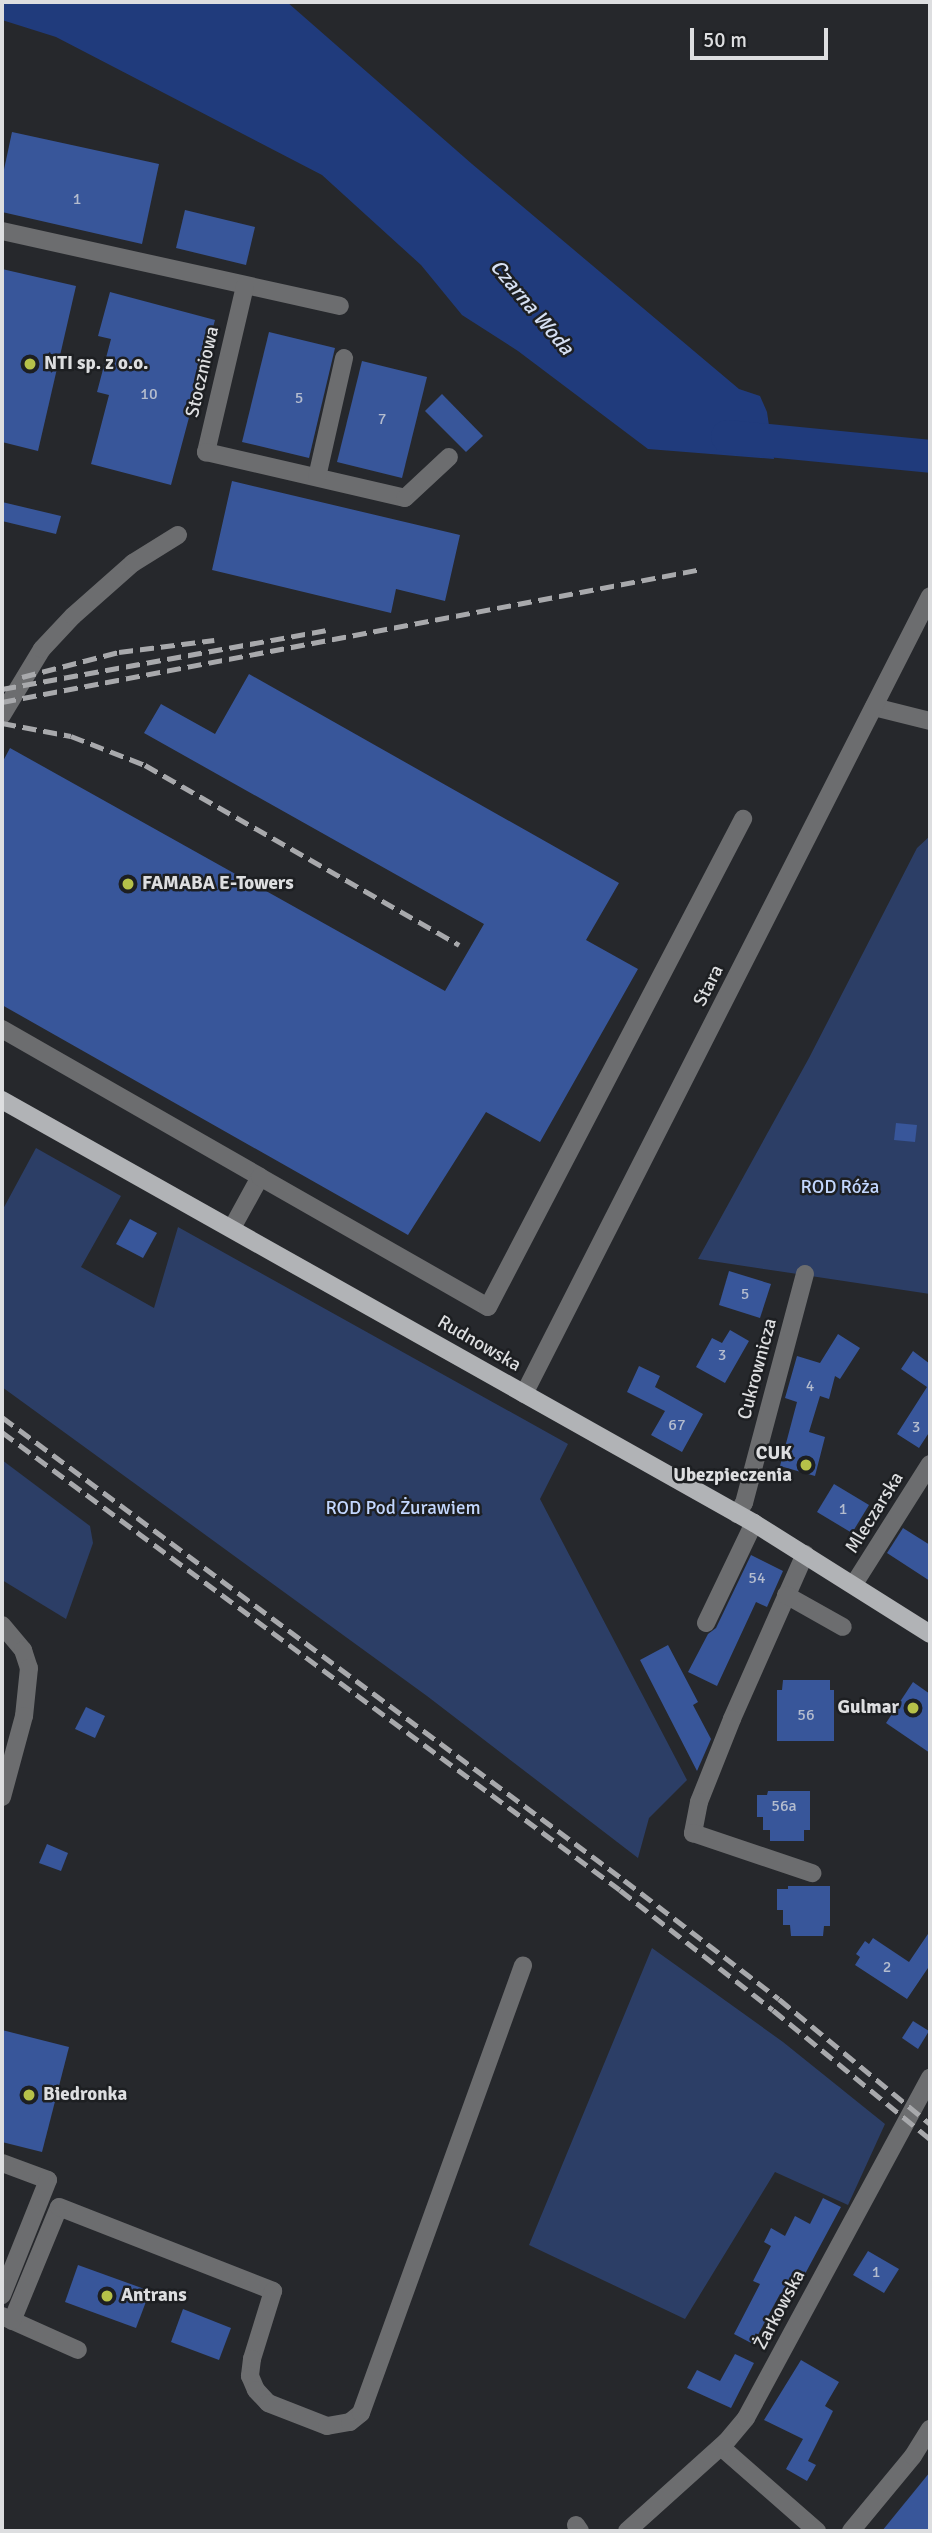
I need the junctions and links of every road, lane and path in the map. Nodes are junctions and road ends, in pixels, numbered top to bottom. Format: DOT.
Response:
graph roads {
  1 [pos="2,231"];
  2 [pos="245,286"];
  3 [pos="340,306"];
  4 [pos="344,358"];
  5 [pos="449,457"];
  6 [pos="317,477"];
  7 [pos="178,535"];
  8 [pos="930,596"];
  9 [pos="874,707"];
  10 [pos="2,715"];
  11 [pos="930,721"];
  12 [pos="743,819"];
  13 [pos="2,1029"];
  14 [pos="2,1100"];
  15 [pos="260,1177"];
  16 [pos="232,1228"];
  17 [pos="805,1274"];
  18 [pos="524,1394"];
  19 [pos="930,1464"];
  20 [pos="746,1519"];
  21 [pos="804,1554"];
  22 [pos="854,1584"];
  23 [pos="786,1595"];
  24 [pos="706,1623"];
  25 [pos="2,1625"];
  26 [pos="843,1628"];
  27 [pos="930,1634"];
  28 [pos="2,1797"];
  29 [pos="812,1873"];
  30 [pos="523,1965"];
  31 [pos="930,2077"];
  32 [pos="2,2163"];
  33 [pos="2,2295"];
  34 [pos="7,2318"];
  35 [pos="78,2350"];
  36 [pos="930,2430"];
  37 [pos="720,2447"];
  38 [pos="627,2531"];
  39 [pos="817,2531"];
  40 [pos="850,2531"];
  1 -- 2 [label="street"];
  2 -- 3 [label="street"];
  2 -- 6 [label="street, Stoczniowa"];
  4 -- 6 [label="street"];
  5 -- 6 [label="street, Stoczniowa"];
  7 -- 10 [label="street"];
  8 -- 9 [label="street, Stara"];
  9 -- 11 [label="street"];
  9 -- 18 [label="street, Stara"];
  12 -- 15 [label="street"];
  13 -- 15 [label="street"];
  14 -- 16 [label="main road, Rudnowska"];
  15 -- 16 [label="street"];
  16 -- 18 [label="main road, Rudnowska"];
  17 -- 20 [label="street, Cukrownicza"];
  18 -- 20 [label="main road, Rudnowska"];
  19 -- 22 [label="street, Mleczarska"];
  20 -- 21 [label="main road, Rudnowska"];
  20 -- 24 [label="street, Cukrownicza"];
  21 -- 22 [label="main road, Rudnowska"];
  21 -- 23 [label="street"];
  22 -- 27 [label="main road, Rudnowska"];
  23 -- 26 [label="street"];
  23 -- 29 [label="street"];
  25 -- 28 [label="street"];
  30 -- 34 [label="street"];
  31 -- 37 [label="street, Żarkowska"];
  32 -- 33 [label="street"];
  34 -- 35 [label="street"];
  36 -- 40 [label="street"];
  37 -- 38 [label="street, Żarkowska"];
  37 -- 39 [label="street"];
}
